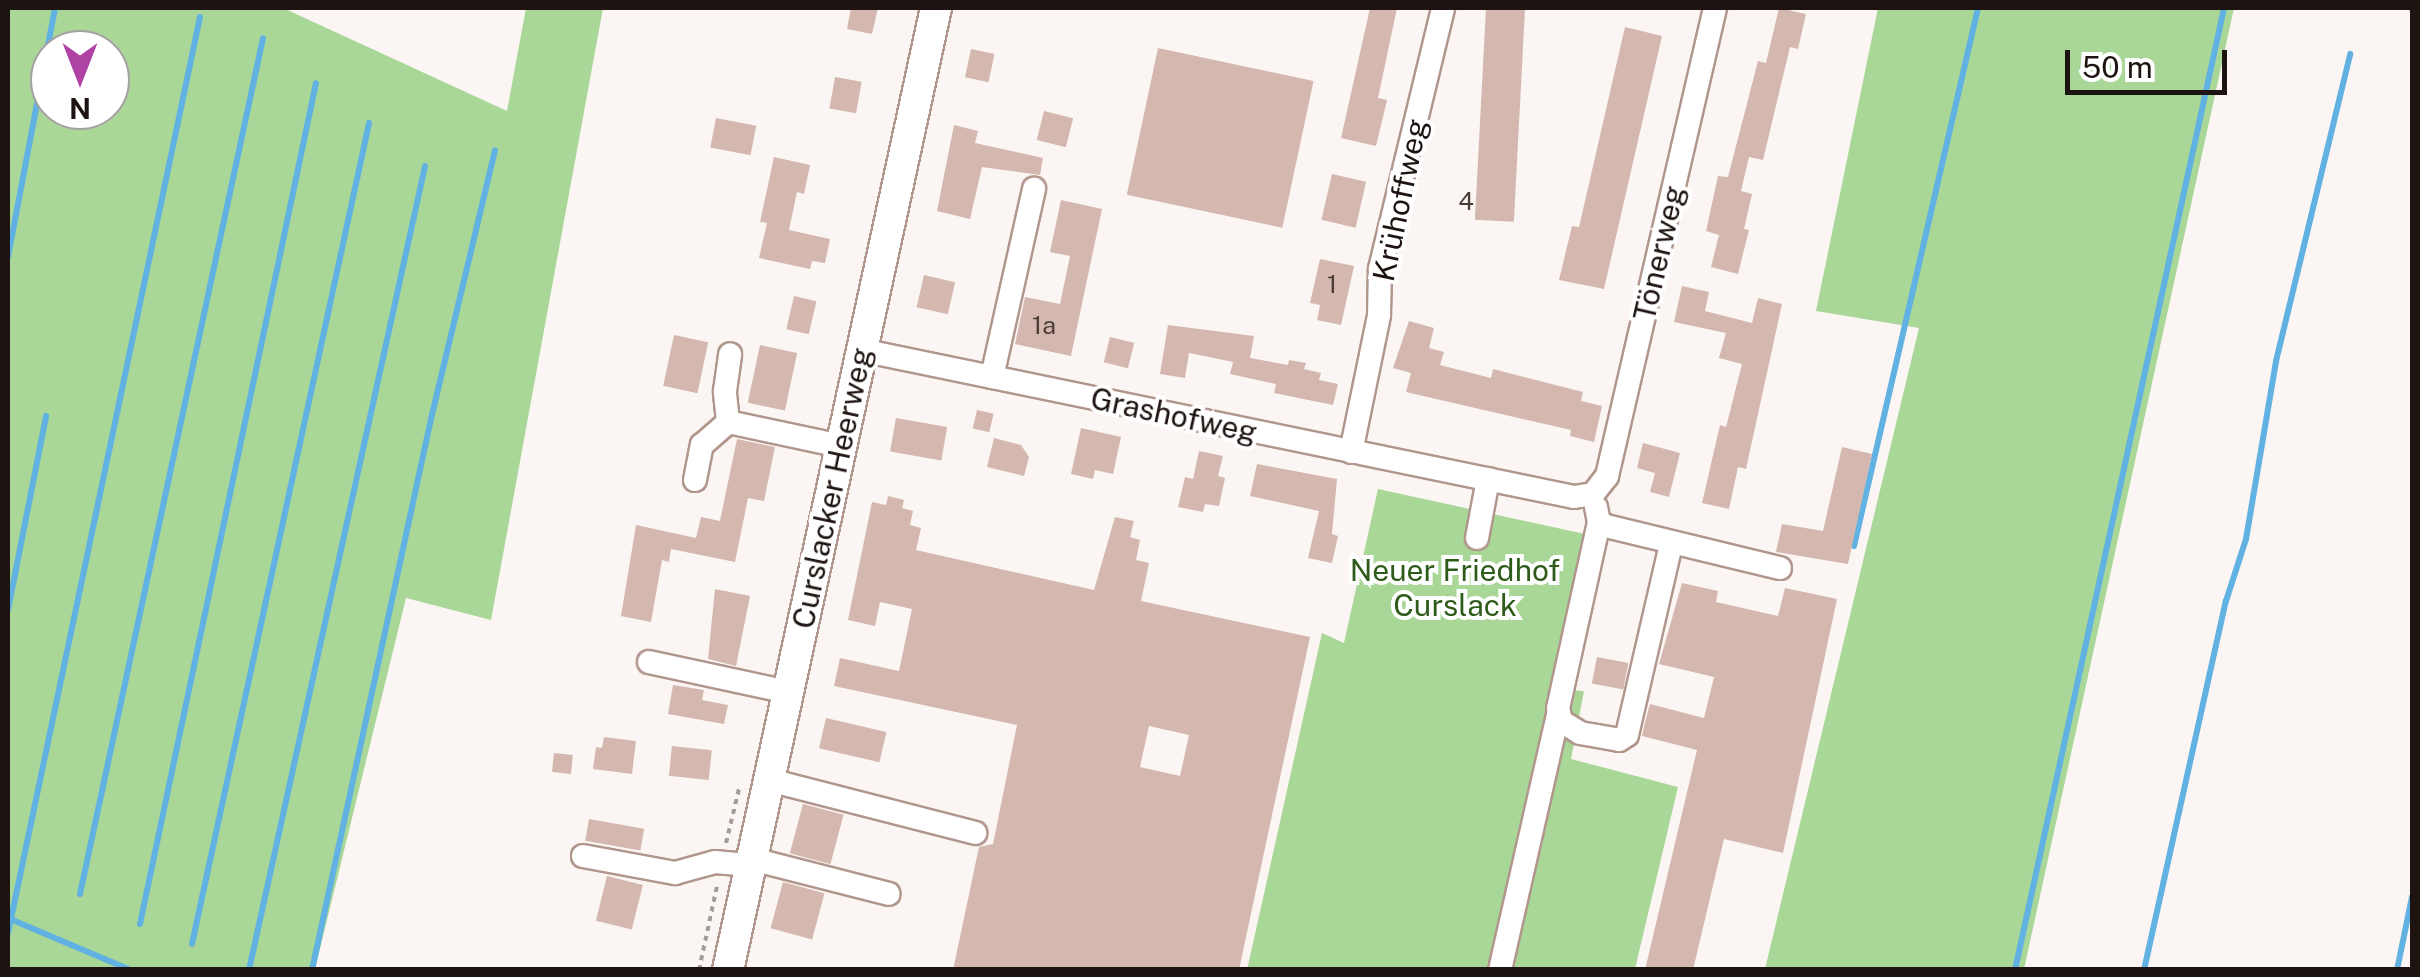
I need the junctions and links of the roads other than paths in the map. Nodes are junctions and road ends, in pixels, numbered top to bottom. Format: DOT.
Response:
graph roads {
  1 [pos="936,8"];
  2 [pos="1443,8"];
  3 [pos="1715,8"];
  4 [pos="1034,188"];
  5 [pos="861,350"];
  6 [pos="730,354"];
  7 [pos="992,377"];
  8 [pos="728,422"];
  9 [pos="841,446"];
  10 [pos="1351,452"];
  11 [pos="1488,479"];
  12 [pos="695,480"];
  13 [pos="1593,494"];
  14 [pos="1599,522"];
  15 [pos="1477,538"];
  16 [pos="1672,544"];
  17 [pos="1780,568"];
  18 [pos="649,662"];
  19 [pos="788,692"];
  20 [pos="1558,714"];
  21 [pos="769,780"];
  22 [pos="975,833"];
  23 [pos="583,856"];
  24 [pos="752,862"];
  25 [pos="889,894"];
  26 [pos="728,970"];
  27 [pos="1500,970"];
  1 -- 5 [label="main road, Curslacker Heerweg"];
  2 -- 10 [label="street, Krühoffweg"];
  3 -- 13 [label="street, Tönerweg"];
  4 -- 7 [label="street"];
  5 -- 7 [label="street, Grashofweg"];
  5 -- 9 [label="main road, Curslacker Heerweg"];
  6 -- 8 [label="street"];
  7 -- 10 [label="street, Grashofweg"];
  8 -- 9 [label="street"];
  8 -- 12 [label="street"];
  9 -- 19 [label="main road, Curslacker Heerweg"];
  10 -- 11 [label="street, Grashofweg"];
  11 -- 13 [label="street, Grashofweg"];
  11 -- 15 [label="street"];
  13 -- 14 [label="street"];
  14 -- 16 [label="street"];
  14 -- 20 [label="street"];
  16 -- 17 [label="street"];
  16 -- 20 [label="street"];
  18 -- 19 [label="street"];
  19 -- 21 [label="main road, Curslacker Heerweg"];
  20 -- 27 [label="street"];
  21 -- 22 [label="street"];
  21 -- 24 [label="main road, Curslacker Heerweg"];
  23 -- 24 [label="street"];
  24 -- 25 [label="street"];
  24 -- 26 [label="main road, Curslacker Heerweg"];
}
